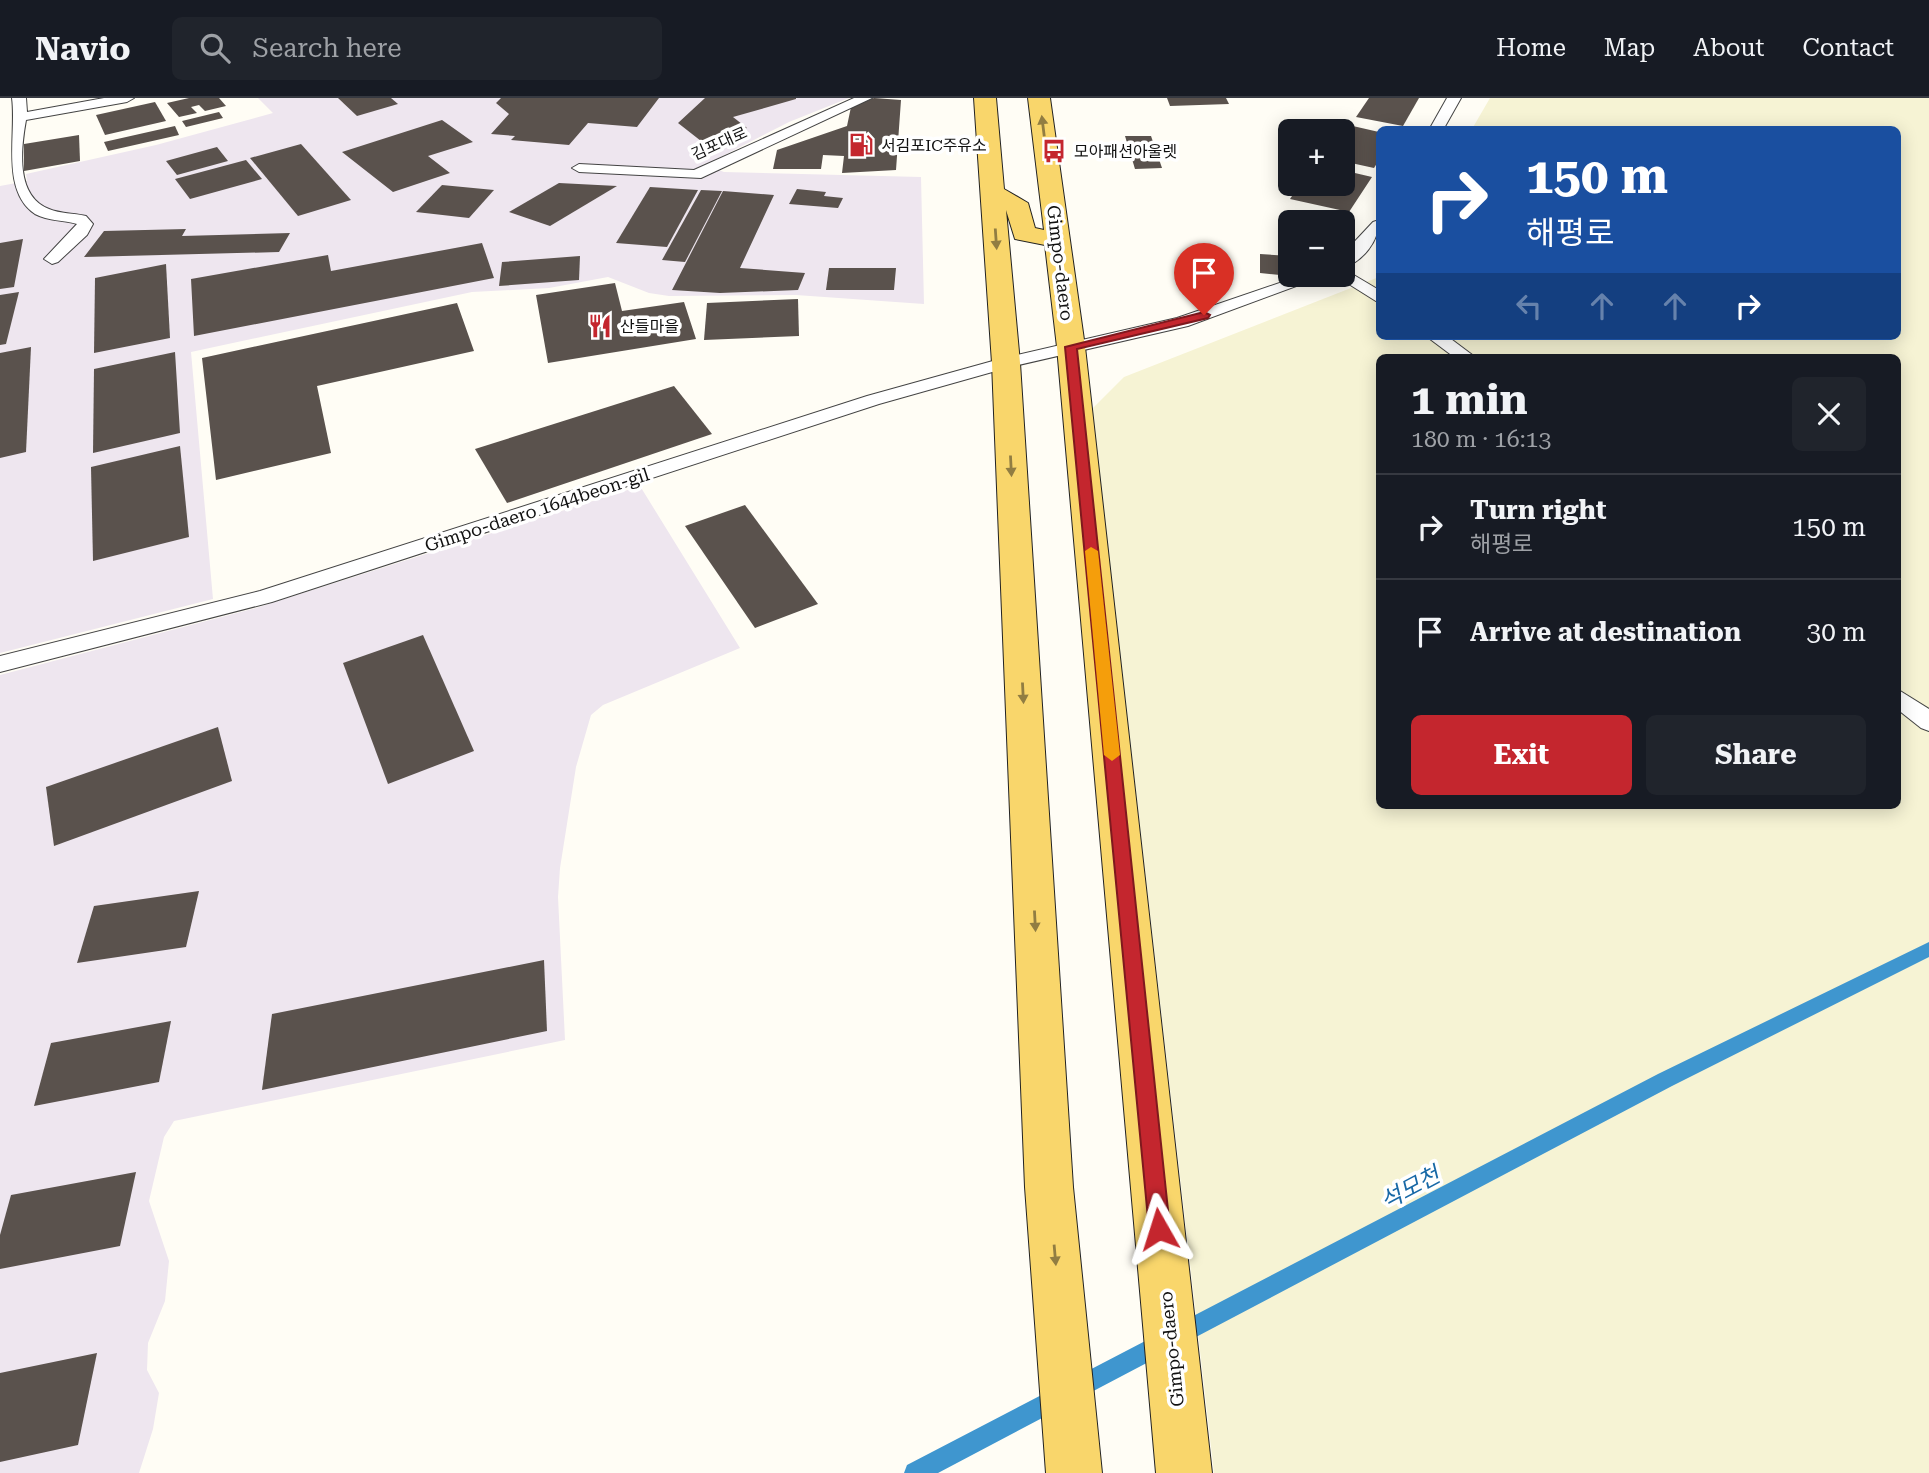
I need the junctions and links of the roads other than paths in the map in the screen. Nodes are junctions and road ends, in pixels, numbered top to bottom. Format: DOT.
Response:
graph roads {
  1 [pos="19,98"];
  2 [pos="127,98"];
  3 [pos="864,98"];
  4 [pos="985,98"];
  5 [pos="1039,98"];
  6 [pos="1454,98"];
  7 [pos="21,117"];
  8 [pos="1438,126"];
  9 [pos="579,168"];
  10 [pos="992,192"];
  11 [pos="1376,229"];
  12 [pos="1057,239"];
  13 [pos="1355,253"];
  14 [pos="52,259"];
  15 [pos="1355,282"];
  16 [pos="1283,287"];
  17 [pos="1376,296"];
  18 [pos="1442,340"];
  19 [pos="1071,347"];
  20 [pos="1462,354"];
  21 [pos="1006,363"];
  22 [pos="0,664"];
  23 [pos="1901,700"];
  24 [pos="1929,722"];
  25 [pos="1074,1473"];
  26 [pos="1184,1473"];
  1 -- 7 [label="lane"];
  2 -- 7 [label="lane"];
  3 -- 9 [label="lane, 김포대로"];
  4 -- 10 [label="main road"];
  12 -- 5 [label="main road, Gimpo-daero, one-way"];
  6 -- 8 [label="lane"];
  7 -- 14 [label="lane"];
  10 -- 12 [label="main road"];
  10 -- 21 [label="main road, one-way"];
  11 -- 13 [label="lane"];
  12 -- 19 [label="main road, Gimpo-daero"];
  15 -- 17 [label="lane"];
  16 -- 19 [label="lane, Gimpo-daero 1644beon-gil"];
  18 -- 20 [label="lane"];
  19 -- 21 [label="lane, Gimpo-daero 1644beon-gil"];
  19 -- 26 [label="main road, Gimpo-daero"];
  21 -- 22 [label="lane, Gimpo-daero 1644beon-gil"];
  21 -- 25 [label="main road, one-way"];
  23 -- 24 [label="lane"];
}
